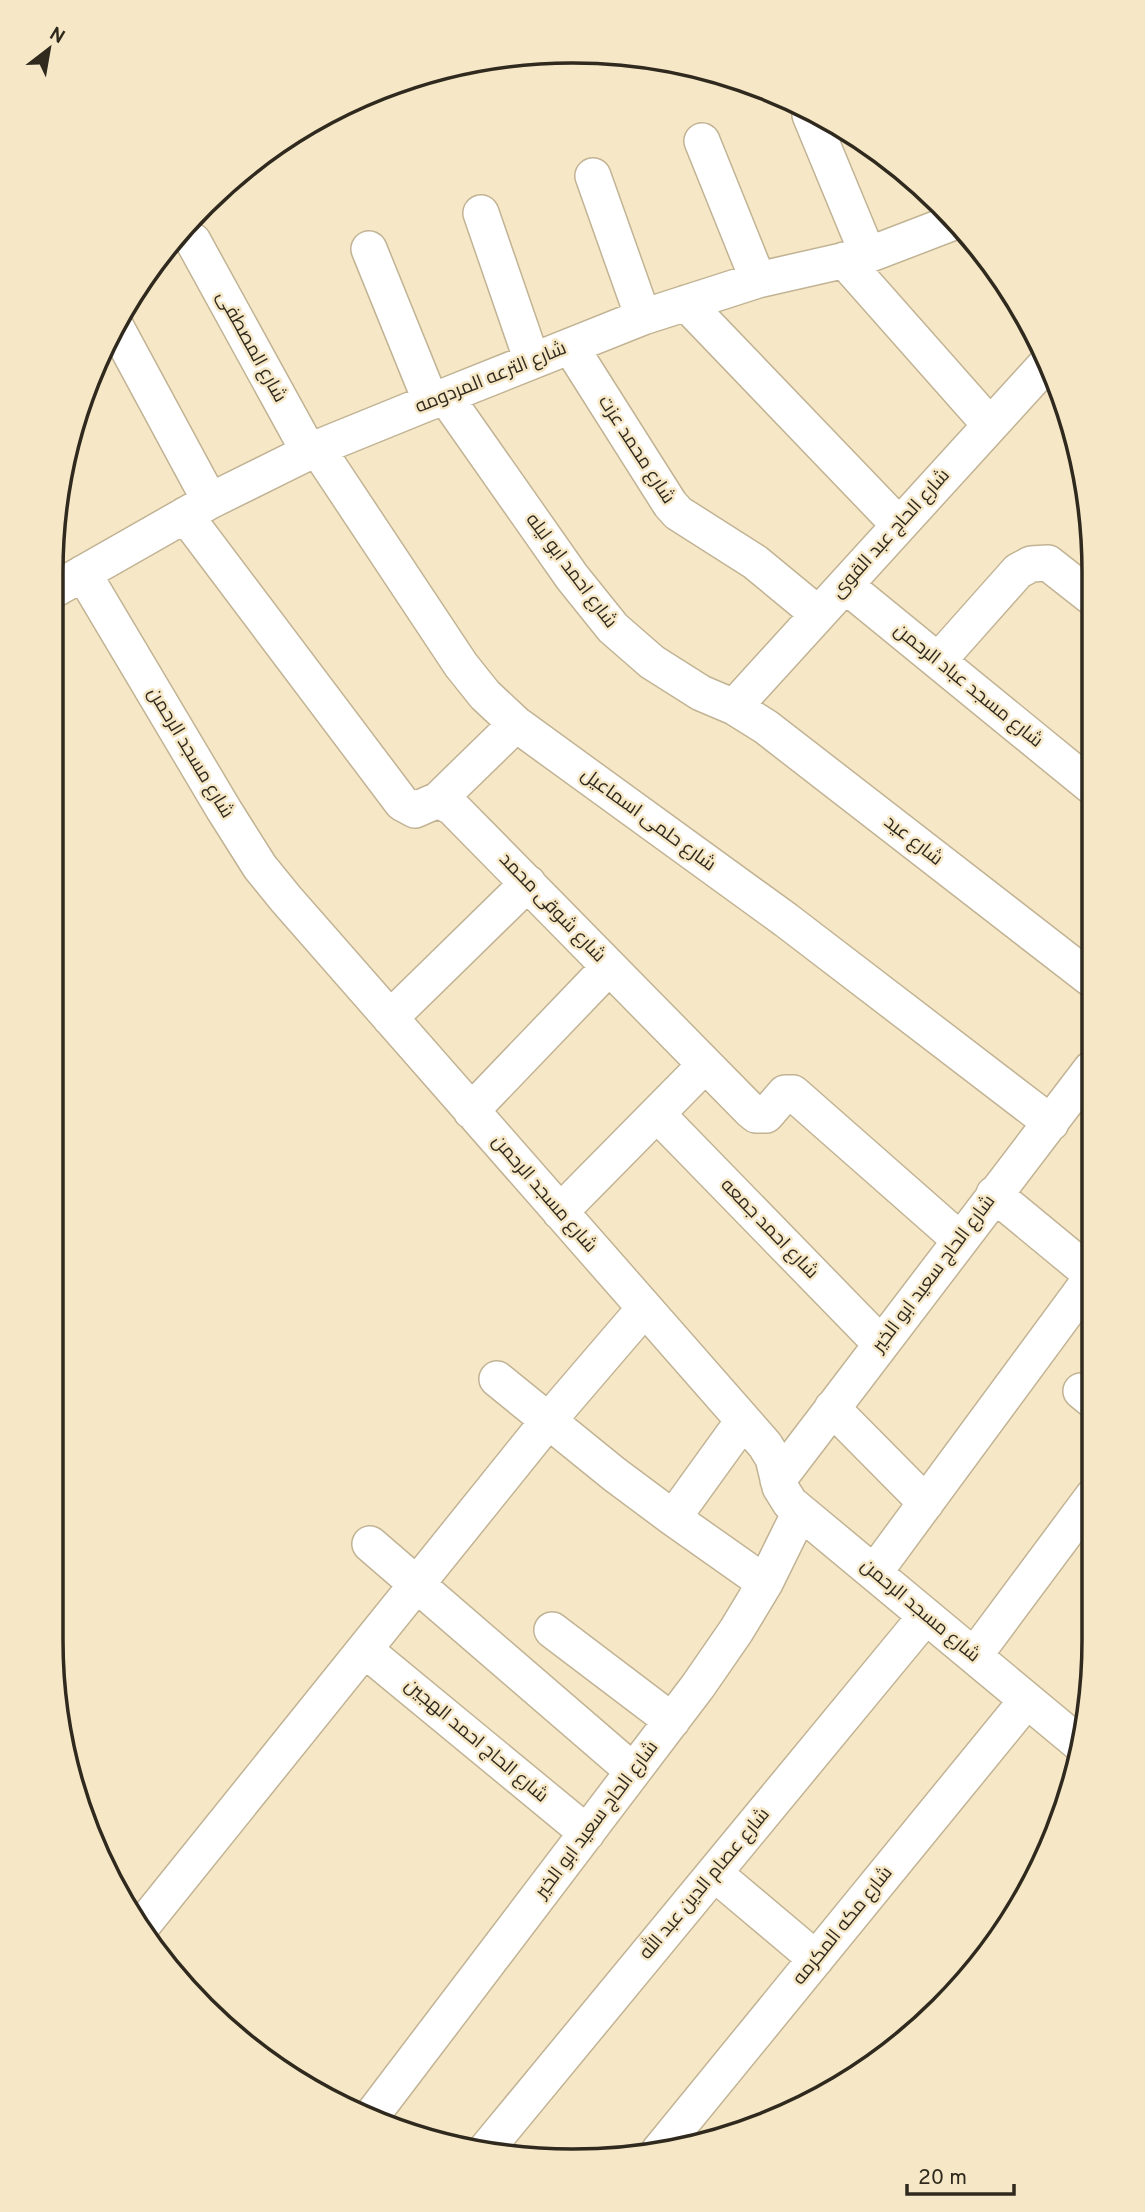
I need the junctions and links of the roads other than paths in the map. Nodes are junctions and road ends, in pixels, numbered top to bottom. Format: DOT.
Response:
graph roads {
  1 [pos="813,124"];
  2 [pos="702,141"];
  3 [pos="593,176"];
  4 [pos="481,213"];
  5 [pos="945,225"];
  6 [pos="194,241"];
  7 [pos="369,249"];
  8 [pos="856,258"];
  9 [pos="758,280"];
  10 [pos="685,303"];
  11 [pos="643,317"];
  12 [pos="121,338"];
  13 [pos="570,346"];
  14 [pos="532,361"];
  15 [pos="1043,377"];
  16 [pos="438,399"];
  17 [pos="990,425"];
  18 [pos="313,450"];
  19 [pos="198,508"];
  20 [pos="899,525"];
  21 [pos="83,573"];
  22 [pos="63,585"];
  23 [pos="845,585"];
  24 [pos="1082,590"];
  25 [pos="818,614"];
  26 [pos="938,662"];
  27 [pos="734,707"];
  28 [pos="516,724"];
  29 [pos="1082,779"];
  30 [pos="438,800"];
  31 [pos="528,883"];
  32 [pos="609,967"];
  33 [pos="1082,972"];
  34 [pos="390,1018"];
  35 [pos="705,1065"];
  36 [pos="1082,1095"];
  37 [pos="471,1111"];
  38 [pos="657,1114"];
  39 [pos="1051,1123"];
  40 [pos="994,1194"];
  41 [pos="560,1212"];
  42 [pos="960,1240"];
  43 [pos="1082,1268"];
  44 [pos="1082,1290"];
  45 [pos="645,1309"];
  46 [pos="881,1344"];
  47 [pos="496,1379"];
  48 [pos="832,1408"];
  49 [pos="548,1421"];
  50 [pos="743,1421"];
  51 [pos="778,1480"];
  52 [pos="926,1503"];
  53 [pos="1082,1511"];
  54 [pos="800,1512"];
  55 [pos="673,1518"];
  56 [pos="370,1544"];
  57 [pos="874,1573"];
  58 [pos="765,1583"];
  59 [pos="417,1584"];
  60 [pos="926,1616"];
  61 [pos="552,1630"];
  62 [pos="365,1650"];
  63 [pos="974,1656"];
  64 [pos="1027,1700"];
  65 [pos="672,1721"];
  66 [pos="1074,1729"];
  67 [pos="633,1771"];
  68 [pos="587,1833"];
  69 [pos="714,1873"];
  70 [pos="147,1920"];
  71 [pos="816,1958"];
  72 [pos="377,2109"];
  73 [pos="668,2140"];
  74 [pos="492,2142"];
  1 -- 8 [label="street"];
  2 -- 9 [label="street"];
  3 -- 11 [label="street"];
  4 -- 14 [label="street"];
  5 -- 8 [label="street, شارع الترعه المردومه"];
  6 -- 18 [label="street, شارع المصطفى"];
  7 -- 16 [label="street, شارع احمد ابو ليله"];
  8 -- 9 [label="street, شارع الترعه المردومه"];
  8 -- 17 [label="street"];
  9 -- 10 [label="street, شارع الترعه المردومه"];
  10 -- 11 [label="street, شارع الترعه المردومه"];
  10 -- 20 [label="street"];
  11 -- 13 [label="street, شارع الترعه المردومه"];
  12 -- 19 [label="street"];
  13 -- 14 [label="street, شارع الترعه المردومه"];
  13 -- 25 [label="street, شارع محمد عزت"];
  14 -- 16 [label="street, شارع الترعه المردومه"];
  15 -- 17 [label="street, شارع الحاج عبد القوى"];
  16 -- 18 [label="street, شارع الترعه المردومه"];
  16 -- 27 [label="street, شارع احمد ابو ليله"];
  17 -- 20 [label="street, شارع الحاج عبد القوى"];
  18 -- 19 [label="street, شارع الترعه المردومه"];
  18 -- 28 [label="street, شارع حلمى اسماعيل"];
  19 -- 21 [label="street, شارع الترعه المردومه"];
  19 -- 30 [label="street"];
  20 -- 23 [label="street, شارع الحاج عبد القوى"];
  21 -- 22 [label="street, شارع الترعه المردومه"];
  21 -- 34 [label="street, شارع مسجد الرحمن"];
  23 -- 25 [label="street, شارع الحاج عبد القوى"];
  23 -- 26 [label="street, شارع مسجد عباد الرحمن"];
  24 -- 26 [label="street"];
  25 -- 27 [label="street, شارع الحاج عبد القوى"];
  26 -- 29 [label="street, شارع مسجد عباد الرحمن"];
  27 -- 33 [label="street, شارع عيد"];
  28 -- 30 [label="street"];
  28 -- 39 [label="street, شارع حلمى اسماعيل"];
  30 -- 31 [label="street, شارع شوقى محمد"];
  31 -- 32 [label="street, شارع شوقى محمد"];
  31 -- 34 [label="street"];
  32 -- 35 [label="street, شارع شوقى محمد"];
  32 -- 37 [label="street"];
  34 -- 37 [label="street, شارع مسجد الرحمن"];
  35 -- 38 [label="street"];
  35 -- 42 [label="street, شارع شوقى محمد"];
  36 -- 39 [label="street, شارع الحاج سعيد ابو الخير"];
  37 -- 41 [label="street, شارع مسجد الرحمن"];
  38 -- 41 [label="street"];
  38 -- 46 [label="street, شارع احمد جمعه"];
  39 -- 40 [label="street, شارع الحاج سعيد ابو الخير"];
  40 -- 42 [label="street, شارع الحاج سعيد ابو الخير"];
  40 -- 43 [label="street"];
  41 -- 45 [label="street, شارع مسجد الرحمن"];
  42 -- 46 [label="street, شارع الحاج سعيد ابو الخير"];
  44 -- 52 [label="street"];
  45 -- 49 [label="street"];
  45 -- 50 [label="street, شارع مسجد الرحمن"];
  46 -- 48 [label="street, شارع الحاج سعيد ابو الخير"];
  47 -- 49 [label="street"];
  48 -- 51 [label="street, شارع الحاج سعيد ابو الخير"];
  48 -- 52 [label="street"];
  49 -- 55 [label="street"];
  49 -- 59 [label="street"];
  50 -- 51 [label="street, شارع مسجد الرحمن"];
  50 -- 55 [label="street"];
  51 -- 54 [label="street, شارع مسجد الرحمن"];
  52 -- 57 [label="street"];
  53 -- 63 [label="street"];
  54 -- 57 [label="street, شارع مسجد الرحمن"];
  54 -- 58 [label="street, شارع الحاج سعيد ابو الخير"];
  55 -- 58 [label="street"];
  56 -- 59 [label="street"];
  57 -- 60 [label="street, شارع مسجد الرحمن"];
  58 -- 65 [label="street, شارع الحاج سعيد ابو الخير"];
  59 -- 62 [label="street"];
  59 -- 67 [label="street"];
  60 -- 63 [label="street, شارع مسجد الرحمن"];
  60 -- 69 [label="street, شارع عصام الدين عبد الله"];
  61 -- 65 [label="street"];
  62 -- 68 [label="street, شارع الحاج احمد الهجين"];
  62 -- 70 [label="street"];
  63 -- 64 [label="street, شارع مسجد الرحمن"];
  64 -- 66 [label="street, شارع مسجد الرحمن"];
  64 -- 71 [label="street, شارع مكه المكرمه"];
  65 -- 67 [label="street, شارع الحاج سعيد ابو الخير"];
  67 -- 68 [label="street, شارع الحاج سعيد ابو الخير"];
  68 -- 72 [label="street, شارع الحاج سعيد ابو الخير"];
  69 -- 71 [label="street"];
  69 -- 74 [label="street, شارع عصام الدين عبد الله"];
  71 -- 73 [label="street, شارع مكه المكرمه"];
}
